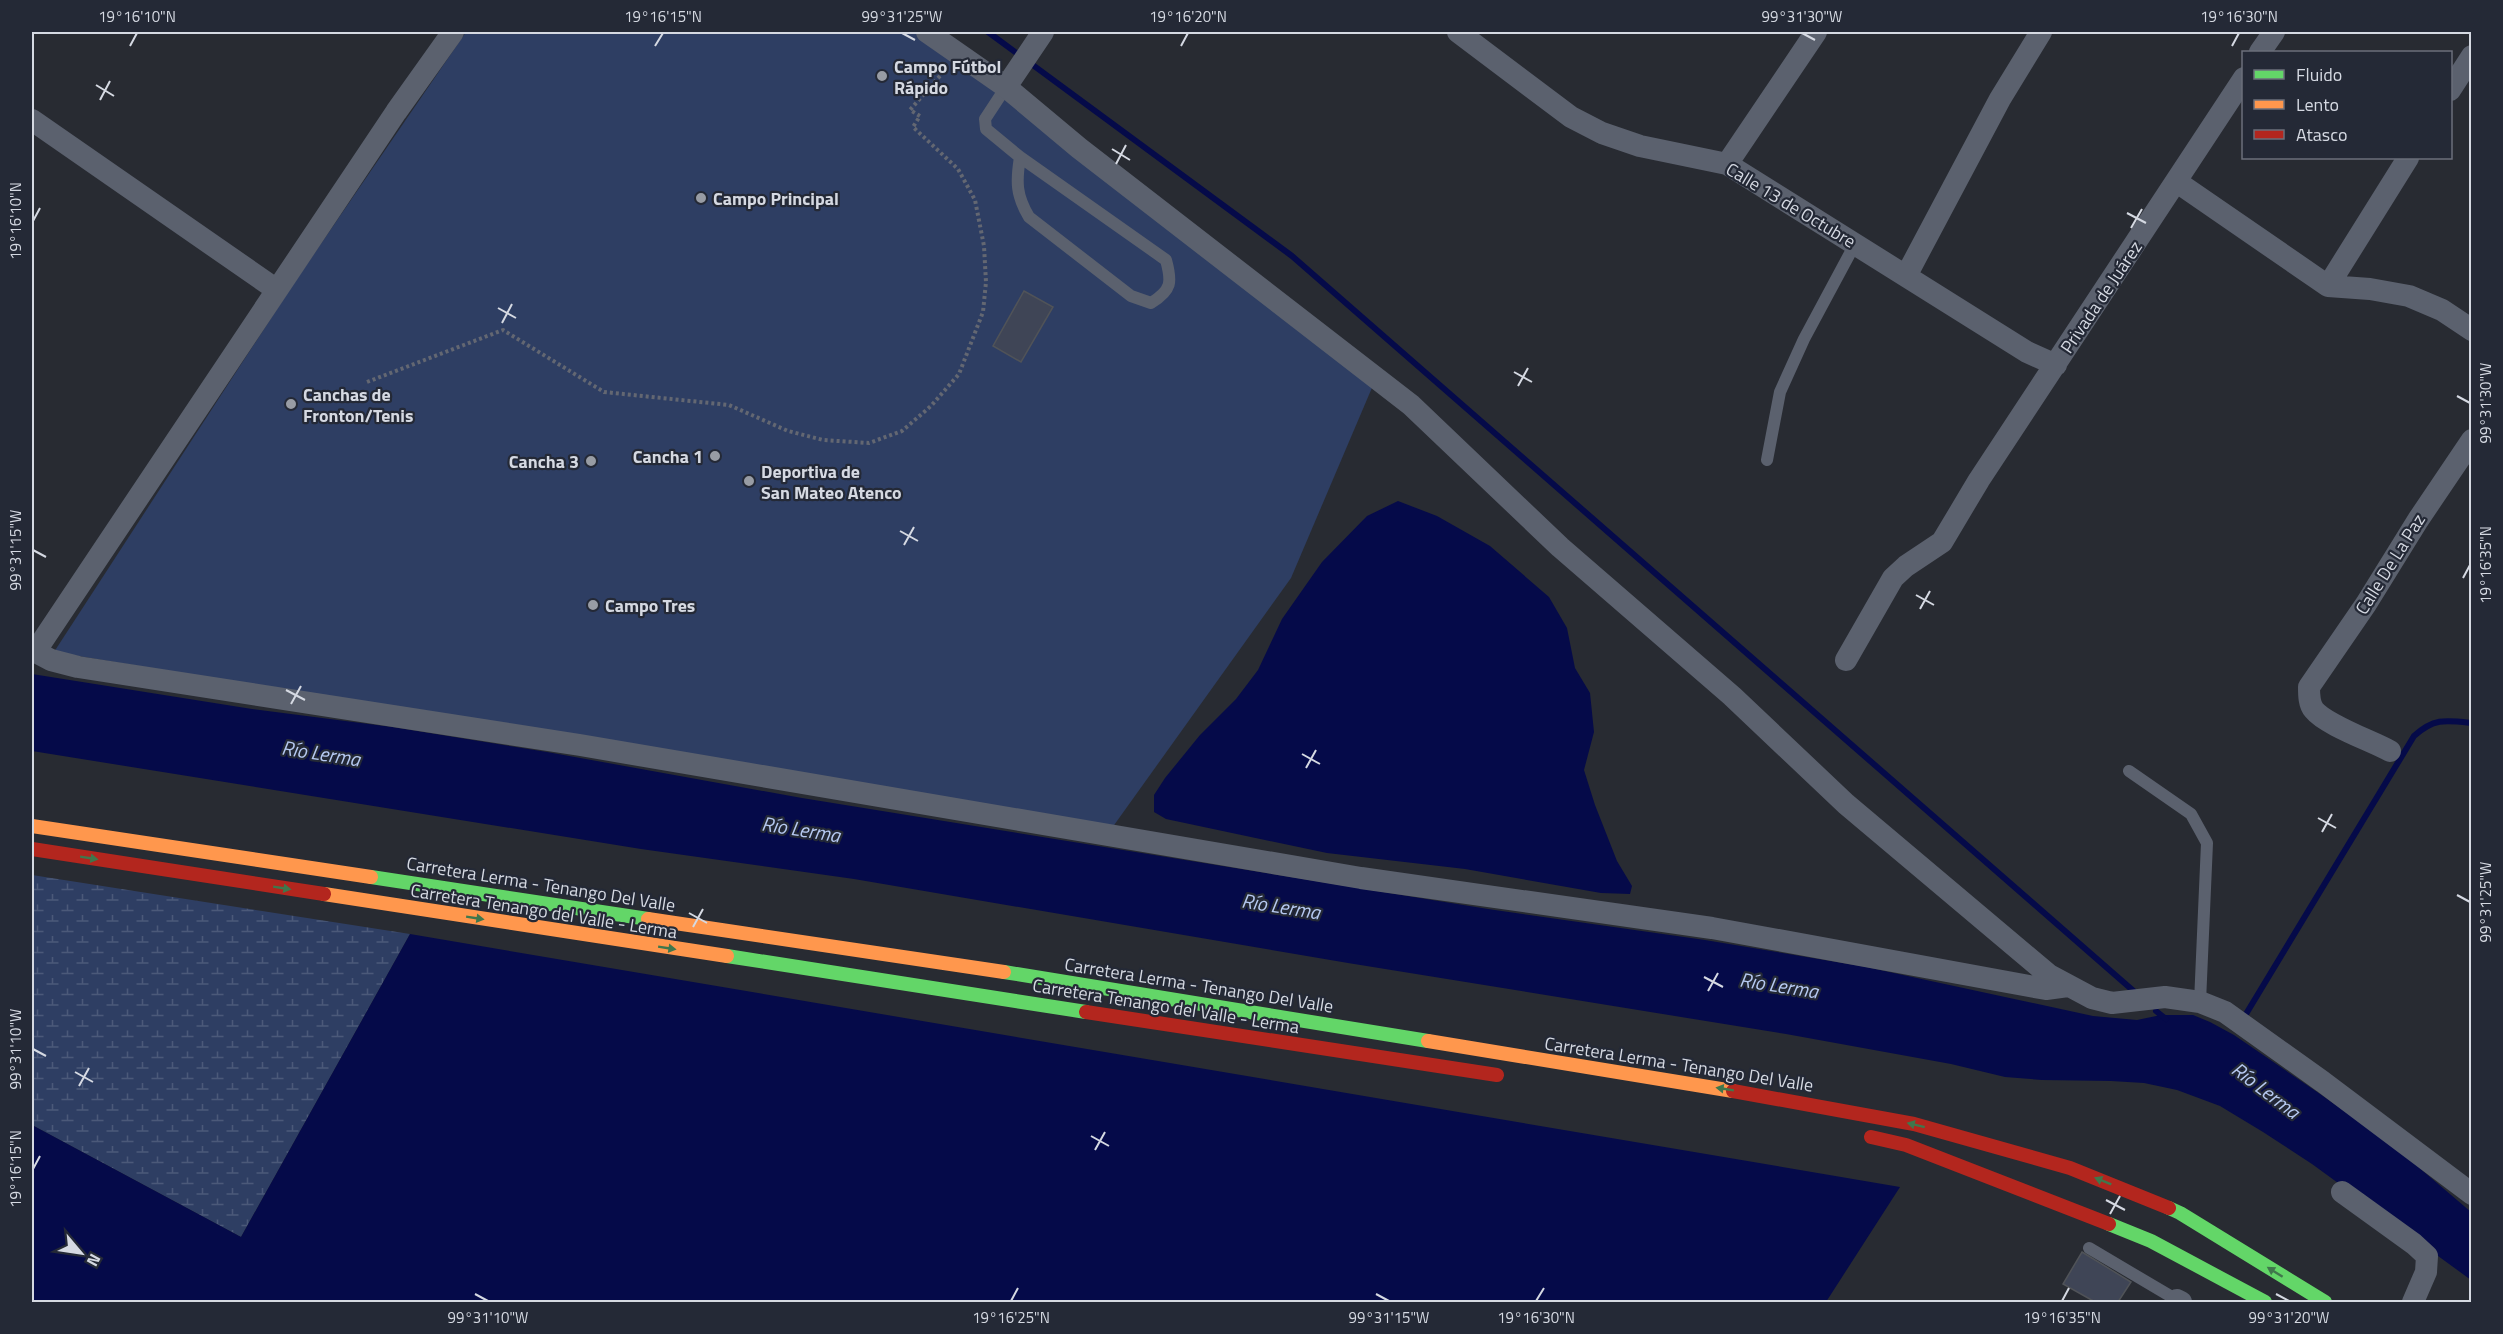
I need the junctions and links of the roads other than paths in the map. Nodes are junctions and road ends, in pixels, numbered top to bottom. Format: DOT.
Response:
graph roads {
  1 [pos="453,32"];
  2 [pos="927,32"];
  3 [pos="1458,32"];
  4 [pos="1816,32"];
  5 [pos="2041,32"];
  6 [pos="2274,32"];
  7 [pos="1038,39"];
  8 [pos="2261,51"];
  9 [pos="2472,56"];
  10 [pos="1011,79"];
  11 [pos="2242,85"];
  12 [pos="2452,88"];
  13 [pos="2237,102"];
  14 [pos="32,120"];
  15 [pos="1020,157"];
  16 [pos="2407,159"];
  17 [pos="1727,164"];
  18 [pos="2177,182"];
  19 [pos="1855,244"];
  20 [pos="1906,276"];
  21 [pos="2328,286"];
  22 [pos="277,290"];
  23 [pos="2472,330"];
  24 [pos="2056,365"];
  25 [pos="2472,440"];
  26 [pos="1767,460"];
  27 [pos="33,651"];
  28 [pos="1846,660"];
  29 [pos="2390,751"];
  30 [pos="2129,771"];
  31 [pos="32,826"];
  32 [pos="32,849"];
  33 [pos="2068,986"];
  34 [pos="2199,1002"];
  35 [pos="1506,1077"];
  36 [pos="1852,1133"];
  37 [pos="2470,1189"];
  38 [pos="2343,1192"];
  39 [pos="2088,1248"];
  40 [pos="2179,1301"];
  41 [pos="2265,1302"];
  42 [pos="2325,1302"];
  43 [pos="2413,1302"];
  1 -- 22 [label="street"];
  2 -- 10 [label="street"];
  3 -- 17 [label="street, Calle 13 de Octubre"];
  4 -- 17 [label="street"];
  5 -- 20 [label="street"];
  6 -- 8 [label="street"];
  7 -- 10 [label="street"];
  9 -- 12 [label="street"];
  10 -- 15 [label="lane"];
  10 -- 33 [label="street"];
  11 -- 13 [label="street, Privada de Juárez"];
  13 -- 18 [label="street, Privada de Juárez"];
  14 -- 22 [label="street"];
  15 -- 15 [label="lane"];
  16 -- 21 [label="street"];
  17 -- 19 [label="street, Calle 13 de Octubre"];
  18 -- 21 [label="street"];
  18 -- 24 [label="street, Privada de Juárez"];
  19 -- 20 [label="street, Calle 13 de Octubre"];
  19 -- 26 [label="lane"];
  20 -- 24 [label="street, Calle 13 de Octubre"];
  21 -- 23 [label="street"];
  22 -- 27 [label="street"];
  24 -- 28 [label="street, Privada de Juárez"];
  25 -- 29 [label="street, Calle De La Paz"];
  27 -- 33 [label="street"];
  30 -- 34 [label="lane"];
  42 -- 31 [label="highway, Carretera Lerma - Tenango Del Valle, one-way"];
  32 -- 35 [label="highway, Carretera Tenango del Valle - Lerma, one-way"];
  33 -- 34 [label="street"];
  34 -- 37 [label="street"];
  36 -- 41 [label="highway"];
  38 -- 43 [label="street"];
  39 -- 40 [label="lane"];
}
